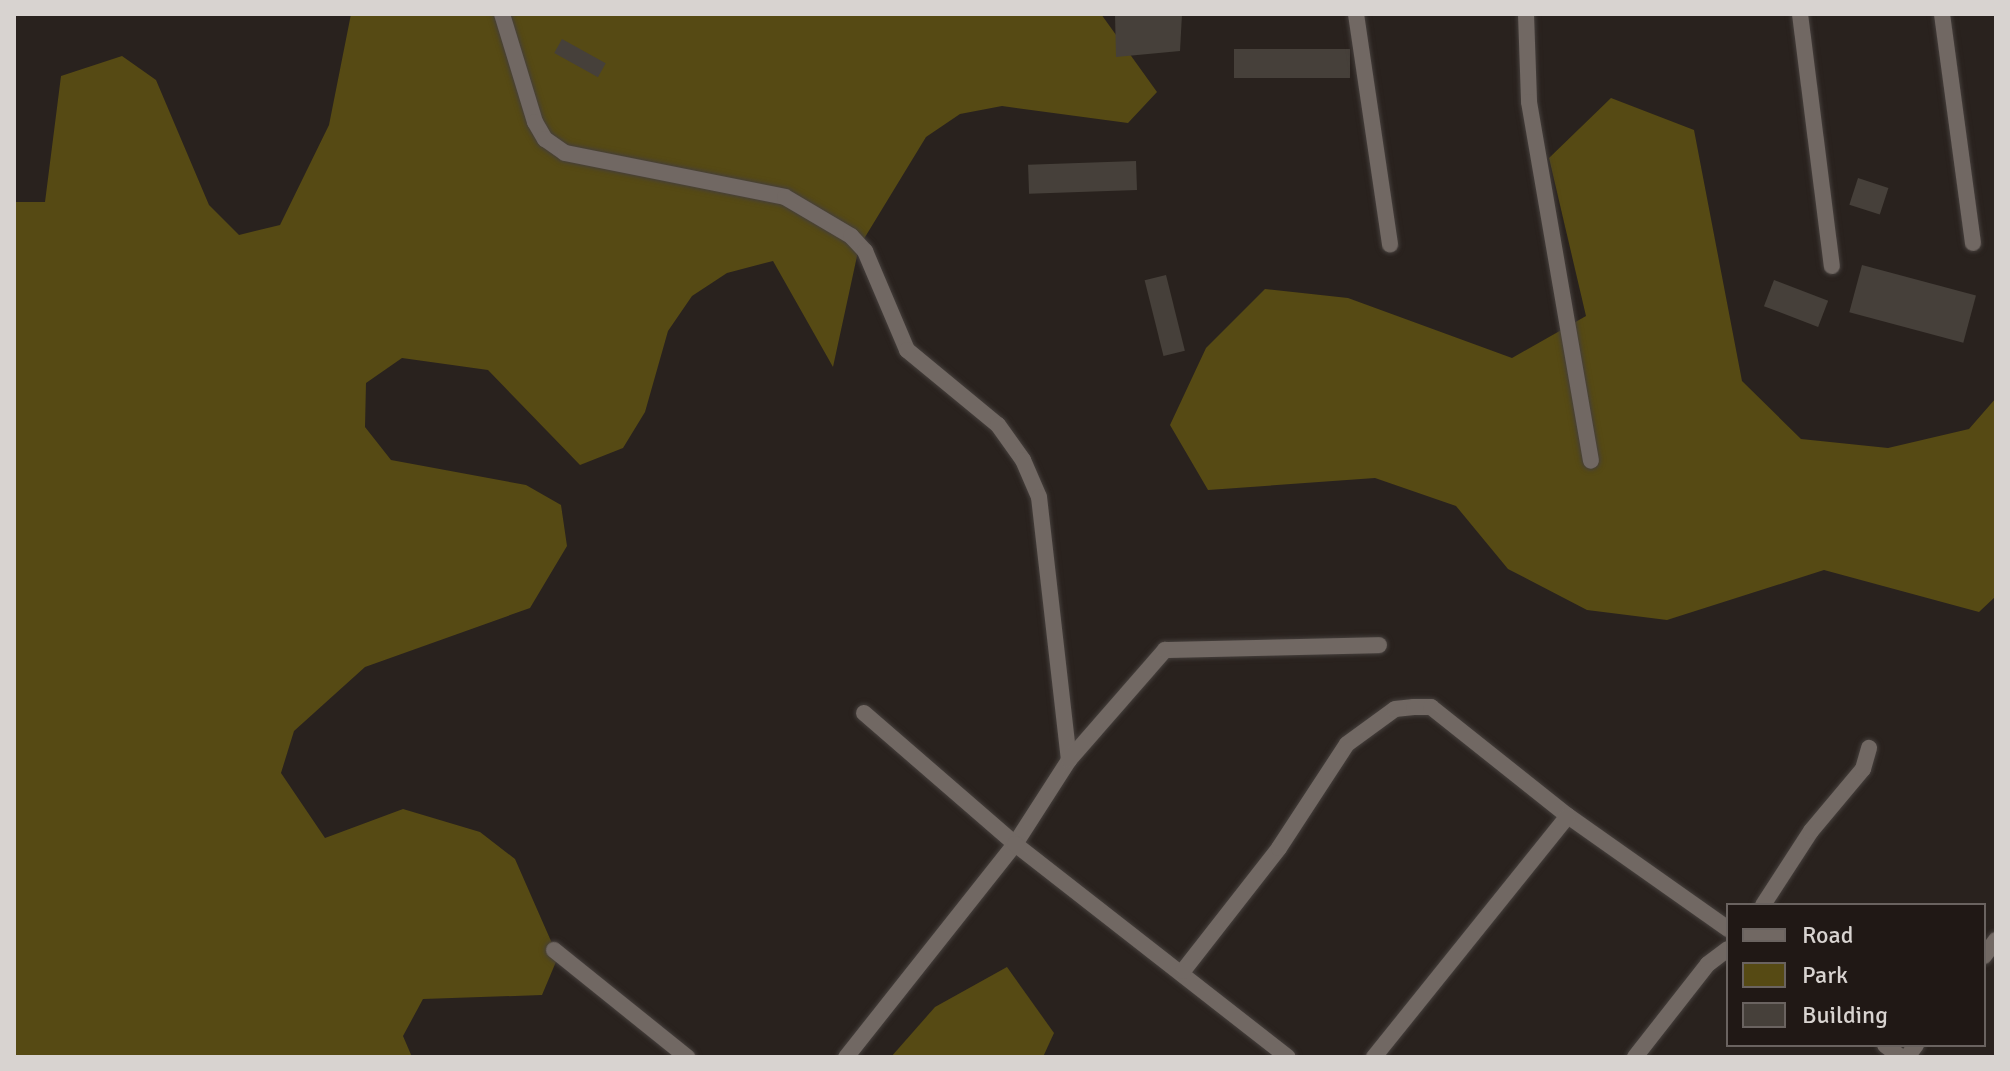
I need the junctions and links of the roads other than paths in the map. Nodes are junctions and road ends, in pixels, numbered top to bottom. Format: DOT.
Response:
graph roads {
  1 [pos="502,14"];
  2 [pos="1356,14"];
  3 [pos="1526,14"];
  4 [pos="1800,14"];
  5 [pos="1942,14"];
  6 [pos="1973,243"];
  7 [pos="1390,245"];
  8 [pos="1832,266"];
  9 [pos="1591,461"];
  10 [pos="1379,645"];
  11 [pos="864,713"];
  12 [pos="1869,748"];
  13 [pos="1069,760"];
  14 [pos="1568,816"];
  15 [pos="1015,844"];
  16 [pos="1764,903"];
  17 [pos="1726,928"];
  18 [pos="554,950"];
  19 [pos="1726,950"];
  20 [pos="1183,971"];
  21 [pos="687,1057"];
  22 [pos="846,1057"];
  23 [pos="1288,1057"];
  24 [pos="1374,1057"];
  25 [pos="1635,1057"];
  1 -- 13 [label="street"];
  2 -- 7 [label="street"];
  3 -- 9 [label="street"];
  4 -- 8 [label="street"];
  5 -- 6 [label="street"];
  10 -- 13 [label="street"];
  11 -- 15 [label="street"];
  12 -- 16 [label="street"];
  13 -- 15 [label="street"];
  14 -- 17 [label="street"];
  14 -- 20 [label="street"];
  14 -- 24 [label="street"];
  15 -- 20 [label="street"];
  15 -- 22 [label="street"];
  18 -- 21 [label="street"];
  19 -- 25 [label="street"];
  20 -- 23 [label="street"];
}
